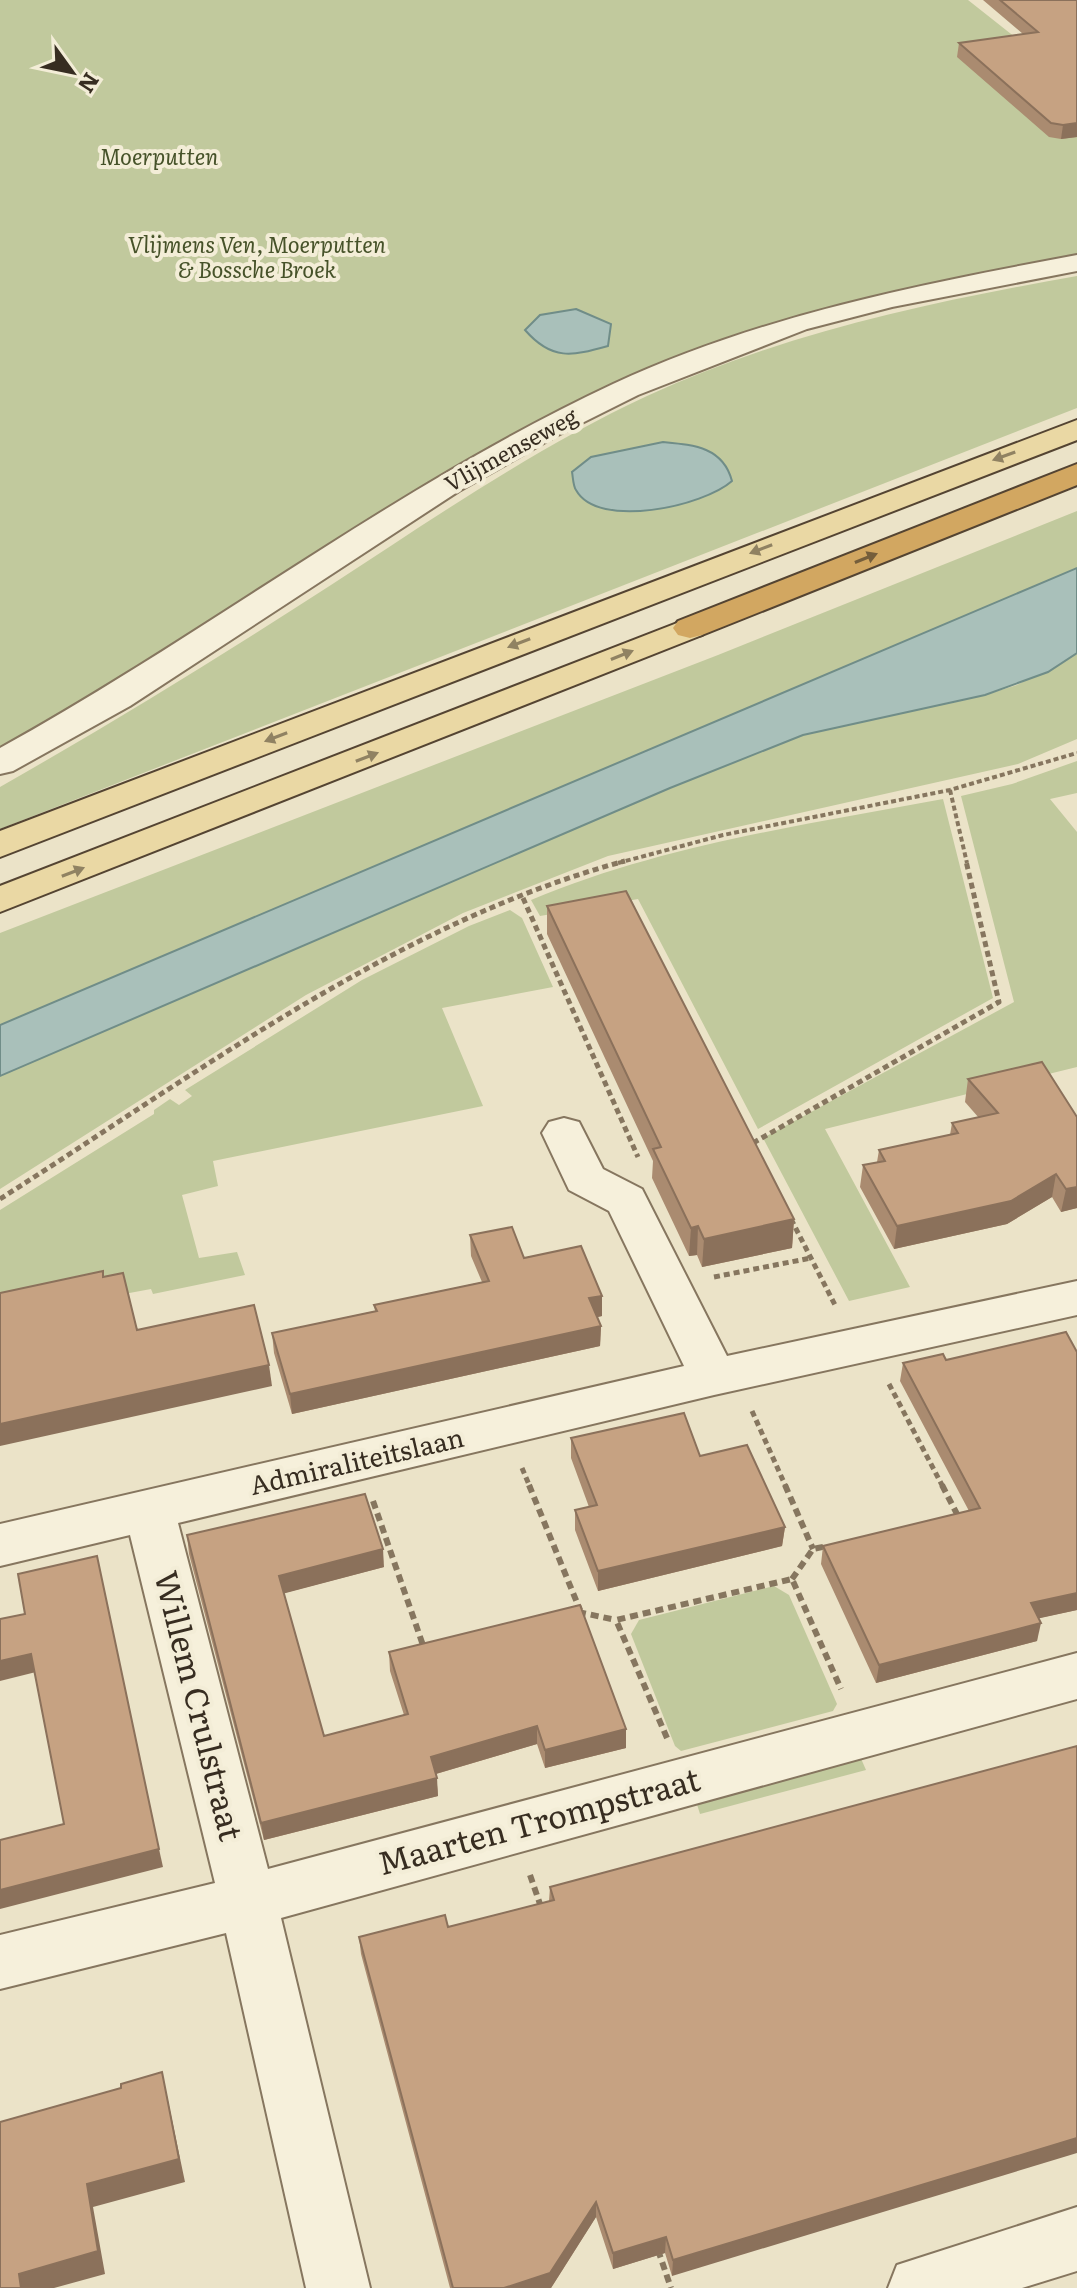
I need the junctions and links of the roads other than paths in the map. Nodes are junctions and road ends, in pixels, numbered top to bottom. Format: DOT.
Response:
graph roads {
  1 [pos="1077,263"];
  2 [pos="1077,429"];
  3 [pos="1077,474"];
  4 [pos="690,628"];
  5 [pos="0,763"];
  6 [pos="0,845"];
  7 [pos="0,900"];
  8 [pos="564,1133"];
  9 [pos="1076,1299"];
  10 [pos="724,1375"];
  11 [pos="149,1511"];
  12 [pos="0,1545"];
  13 [pos="1077,1676"];
  14 [pos="248,1901"];
  15 [pos="0,1962"];
  16 [pos="1077,2239"];
  17 [pos="1012,2274"];
  18 [pos="338,2288"];
  19 [pos="920,2288"];
  1 -- 5 [label="street, Vlijmenseweg"];
  2 -- 6 [label="main road, one-way"];
  4 -- 3 [label="highway, one-way"];
  7 -- 4 [label="main road, one-way"];
  8 -- 10 [label="street"];
  9 -- 10 [label="street, Admiraliteitslaan"];
  10 -- 11 [label="street, Admiraliteitslaan"];
  11 -- 12 [label="street, Admiraliteitslaan"];
  11 -- 14 [label="street, Willem Crulstraat"];
  13 -- 14 [label="street, Maarten Trompstraat"];
  14 -- 15 [label="street, Maarten Trompstraat"];
  14 -- 18 [label="street, Willem Crulstraat"];
  16 -- 17 [label="street"];
  17 -- 19 [label="street"];
}
